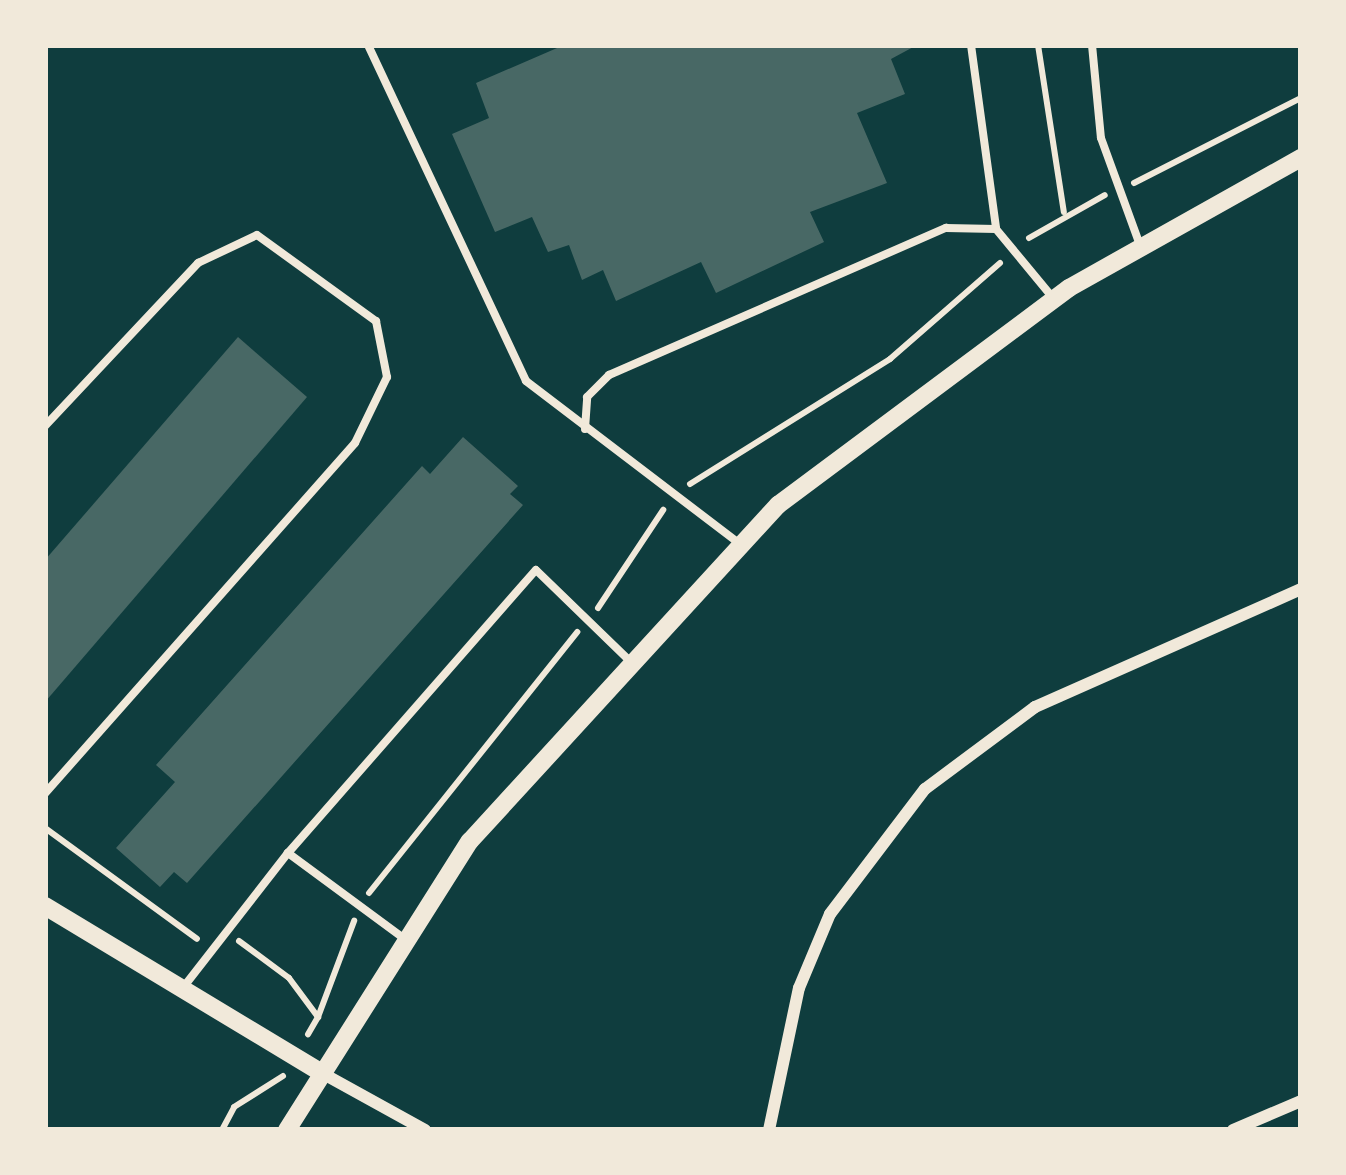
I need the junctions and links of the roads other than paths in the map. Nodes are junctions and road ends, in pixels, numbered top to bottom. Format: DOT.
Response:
graph roads {
  1 [pos="368,45"];
  2 [pos="970,45"];
  3 [pos="1092,45"];
  4 [pos="1301,158"];
  5 [pos="996,229"];
  6 [pos="1140,245"];
  7 [pos="1054,298"];
  8 [pos="45,426"];
  9 [pos="585,430"];
  10 [pos="740,544"];
  11 [pos="1301,589"];
  12 [pos="628,658"];
  13 [pos="45,793"];
  14 [pos="289,853"];
  15 [pos="45,906"];
  16 [pos="402,937"];
  17 [pos="180,991"];
  18 [pos="320,1072"];
  19 [pos="1301,1101"];
  20 [pos="287,1130"];
  21 [pos="425,1130"];
  22 [pos="769,1130"];
  23 [pos="1233,1130"];
  1 -- 9 [label="lane"];
  2 -- 5 [label="lane"];
  3 -- 6 [label="lane"];
  4 -- 6 [label="street"];
  5 -- 7 [label="lane"];
  5 -- 9 [label="lane"];
  6 -- 7 [label="street"];
  7 -- 10 [label="street"];
  8 -- 13 [label="lane"];
  9 -- 10 [label="lane"];
  10 -- 12 [label="street"];
  11 -- 22 [label="street"];
  12 -- 14 [label="lane"];
  12 -- 16 [label="street"];
  14 -- 16 [label="lane"];
  14 -- 17 [label="lane"];
  15 -- 17 [label="street"];
  16 -- 18 [label="street"];
  17 -- 18 [label="street"];
  18 -- 20 [label="street"];
  18 -- 21 [label="street"];
  19 -- 23 [label="street"];
}
